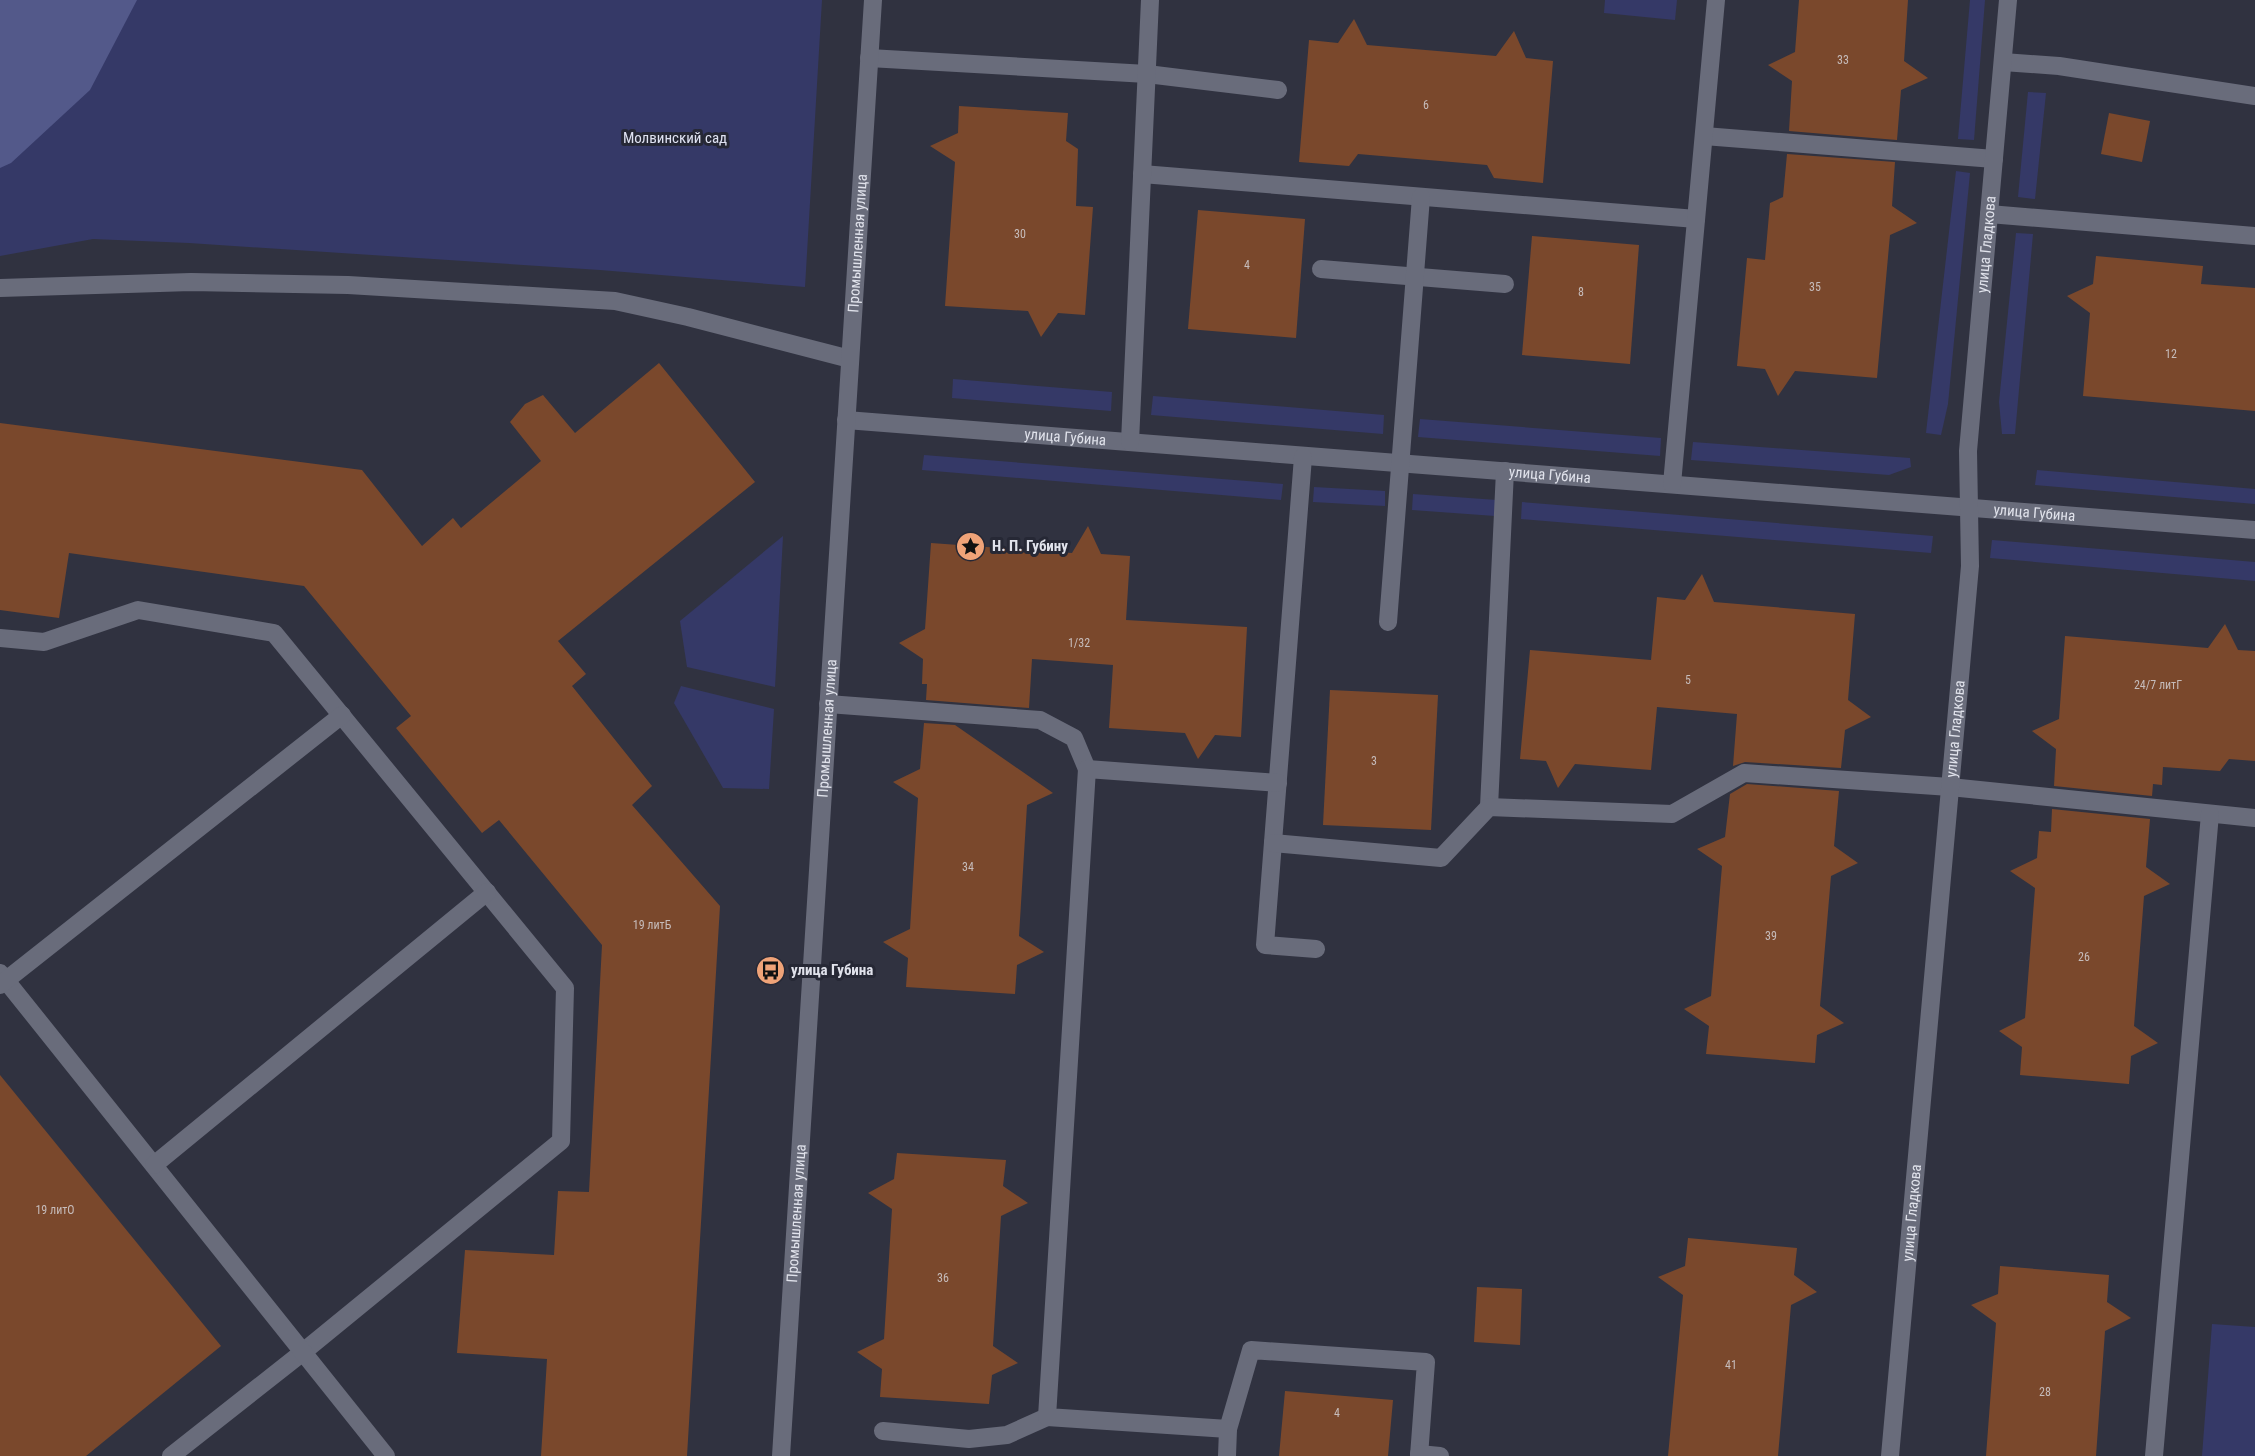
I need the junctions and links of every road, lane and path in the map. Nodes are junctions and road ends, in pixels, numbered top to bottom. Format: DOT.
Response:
graph roads {
  1 [pos="873,0"];
  2 [pos="1150,0"];
  3 [pos="1716,0"];
  4 [pos="2008,0"];
  5 [pos="869,58"];
  6 [pos="2003,62"];
  7 [pos="1147,74"];
  8 [pos="1278,90"];
  9 [pos="2255,96"];
  10 [pos="1704,136"];
  11 [pos="1994,159"];
  12 [pos="1142,174"];
  13 [pos="1421,197"];
  14 [pos="1989,214"];
  15 [pos="1696,219"];
  16 [pos="2255,236"];
  17 [pos="1321,269"];
  18 [pos="1415,277"];
  19 [pos="1505,284"];
  20 [pos="0,288"];
  21 [pos="850,359"];
  22 [pos="846,420"];
  23 [pos="1130,442"];
  24 [pos="1303,457"];
  25 [pos="1400,463"];
  26 [pos="1505,471"];
  27 [pos="1672,484"];
  28 [pos="1968,507"];
  29 [pos="2255,530"];
  30 [pos="1388,622"];
  31 [pos="0,638"];
  32 [pos="828,704"];
  33 [pos="342,715"];
  34 [pos="1088,769"];
  35 [pos="1278,783"];
  36 [pos="1950,787"];
  37 [pos="1489,807"];
  38 [pos="2210,814"];
  39 [pos="2255,818"];
  40 [pos="1273,843"];
  41 [pos="487,892"];
  42 [pos="1316,949"];
  43 [pos="2,979"];
  44 [pos="154,1165"];
  45 [pos="303,1352"];
  46 [pos="1047,1417"];
  47 [pos="1228,1429"];
  48 [pos="883,1431"];
  49 [pos="1419,1455"];
  50 [pos="171,1456"];
  51 [pos="386,1456"];
  52 [pos="781,1456"];
  53 [pos="1227,1456"];
  54 [pos="1440,1456"];
  55 [pos="1890,1456"];
  56 [pos="2154,1456"];
  1 -- 5 [label="street, Промышленная улица"];
  2 -- 7 [label="street"];
  3 -- 10 [label="street"];
  4 -- 6 [label="street, улица Гладкова"];
  5 -- 7 [label="street"];
  5 -- 21 [label="street, Промышленная улица"];
  6 -- 9 [label="street"];
  6 -- 11 [label="street, улица Гладкова"];
  7 -- 8 [label="street"];
  7 -- 12 [label="street"];
  10 -- 11 [label="street"];
  10 -- 15 [label="street"];
  11 -- 14 [label="street, улица Гладкова"];
  12 -- 13 [label="street"];
  12 -- 23 [label="street"];
  13 -- 15 [label="street"];
  13 -- 18 [label="street"];
  14 -- 16 [label="street"];
  14 -- 28 [label="street, улица Гладкова"];
  15 -- 27 [label="street"];
  17 -- 18 [label="street"];
  18 -- 19 [label="street"];
  18 -- 25 [label="street"];
  20 -- 21 [label="street"];
  21 -- 22 [label="street, Промышленная улица"];
  22 -- 23 [label="street, улица Губина"];
  22 -- 32 [label="street, Промышленная улица"];
  23 -- 24 [label="street, улица Губина"];
  24 -- 25 [label="street, улица Губина"];
  24 -- 35 [label="street"];
  25 -- 26 [label="street, улица Губина"];
  25 -- 30 [label="street"];
  26 -- 27 [label="street, улица Губина"];
  26 -- 37 [label="street"];
  27 -- 28 [label="street, улица Губина"];
  28 -- 29 [label="street, улица Губина"];
  28 -- 36 [label="street, улица Гладкова"];
  31 -- 33 [label="street"];
  32 -- 34 [label="street"];
  32 -- 52 [label="street, Промышленная улица"];
  33 -- 41 [label="street"];
  33 -- 43 [label="street"];
  34 -- 35 [label="street"];
  34 -- 46 [label="street"];
  35 -- 40 [label="street"];
  36 -- 37 [label="street"];
  36 -- 38 [label="street"];
  36 -- 55 [label="street, улица Гладкова"];
  37 -- 40 [label="street"];
  38 -- 39 [label="street"];
  38 -- 56 [label="street"];
  40 -- 42 [label="street"];
  41 -- 44 [label="street"];
  41 -- 45 [label="street"];
  43 -- 44 [label="street"];
  44 -- 45 [label="street"];
  45 -- 50 [label="street"];
  45 -- 51 [label="street"];
  46 -- 47 [label="street"];
  46 -- 48 [label="street"];
  47 -- 49 [label="street"];
  47 -- 53 [label="street"];
  49 -- 54 [label="street"];
}
